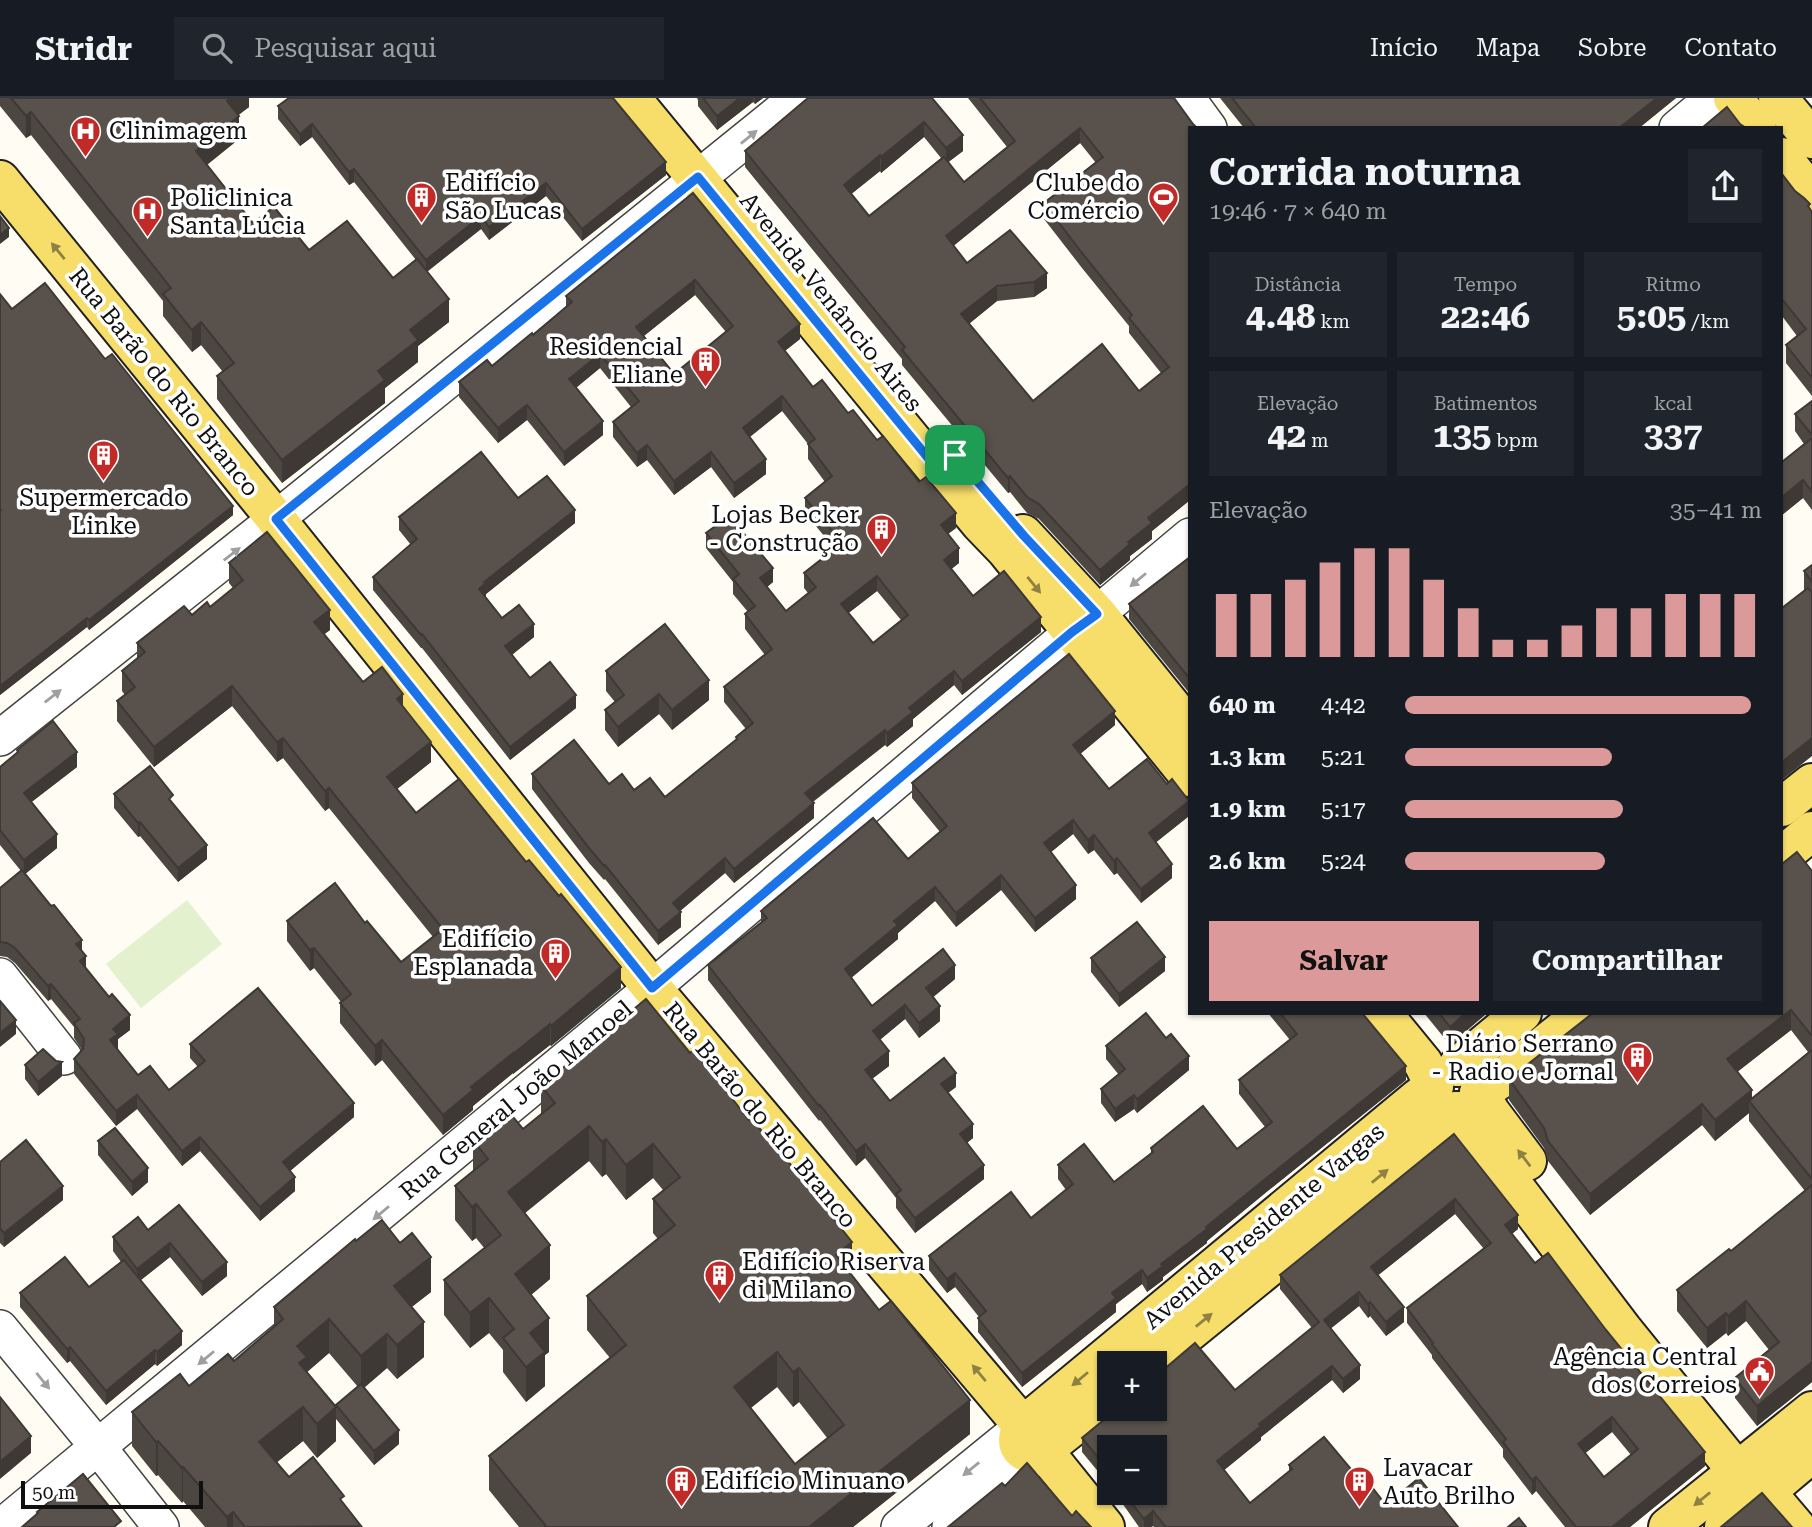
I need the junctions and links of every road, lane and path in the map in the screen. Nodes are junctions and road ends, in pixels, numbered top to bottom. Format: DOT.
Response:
graph roads {
  1 [pos="631,98"];
  2 [pos="663,98"];
  3 [pos="797,98"];
  4 [pos="1186,98"];
  5 [pos="1713,98"];
  6 [pos="1733,98"];
  7 [pos="1778,98"];
  8 [pos="1207,126"];
  9 [pos="1679,126"];
  10 [pos="1755,126"];
  11 [pos="1812,138"];
  12 [pos="1783,158"];
  13 [pos="708,170"];
  14 [pos="0,180"];
  15 [pos="1812,195"];
  16 [pos="276,519"];
  17 [pos="1188,538"];
  18 [pos="1084,623"];
  19 [pos="1147,700"];
  20 [pos="1188,728"];
  21 [pos="0,738"];
  22 [pos="1188,774"];
  23 [pos="1812,783"];
  24 [pos="1783,806"];
  25 [pos="0,976"];
  26 [pos="652,988"];
  27 [pos="1384,1015"];
  28 [pos="1416,1015"];
  29 [pos="1520,1015"];
  30 [pos="1582,1015"];
  31 [pos="64,1057"];
  32 [pos="1457,1089"];
  33 [pos="0,1328"];
  34 [pos="1166,1351"];
  35 [pos="1097,1404"];
  36 [pos="1812,1411"];
  37 [pos="1033,1438"];
  38 [pos="98,1447"];
  39 [pos="1812,1452"];
  40 [pos="1768,1490"];
  41 [pos="1,1527"];
  42 [pos="161,1527"];
  43 [pos="899,1527"];
  44 [pos="950,1527"];
  45 [pos="1105,1527"];
  46 [pos="1668,1527"];
  47 [pos="1724,1527"];
  1 -- 13 [label="main road, Avenida Venâncio Aires"];
  2 -- 13 [label="main road, Avenida Venâncio Aires"];
  13 -- 3 [label="street, one-way"];
  4 -- 8 [label="street"];
  5 -- 9 [label="street"];
  6 -- 10 [label="main road"];
  7 -- 11 [label="main road"];
  12 -- 15 [label="main road"];
  13 -- 16 [label="street"];
  13 -- 18 [label="main road, Avenida Venâncio Aires"];
  16 -- 14 [label="main road, Rua Barão do Rio Branco, one-way"];
  21 -- 16 [label="street, one-way"];
  16 -- 26 [label="main road, Rua Barão do Rio Branco"];
  17 -- 18 [label="street, Rua General João Manoel, one-way"];
  18 -- 19 [label="main road, Avenida Venâncio Aires"];
  18 -- 26 [label="street, Rua General João Manoel"];
  19 -- 20 [label="main road, Avenida Venâncio Aires"];
  19 -- 22 [label="main road, Avenida Venâncio Aires"];
  23 -- 24 [label="main road"];
  25 -- 31 [label="street"];
  37 -- 26 [label="main road, Rua Barão do Rio Branco, one-way"];
  26 -- 38 [label="street, Rua General João Manoel, one-way"];
  27 -- 32 [label="main road"];
  28 -- 32 [label="main road"];
  29 -- 32 [label="main road, Avenida Presidente Vargas"];
  30 -- 32 [label="main road, Avenida Presidente Vargas"];
  34 -- 32 [label="main road, Avenida Presidente Vargas, one-way"];
  32 -- 37 [label="main road, Avenida Presidente Vargas, one-way"];
  32 -- 40 [label="main road"];
  33 -- 38 [label="street, one-way"];
  35 -- 37 [label="main road, Avenida Presidente Vargas"];
  36 -- 40 [label="main road"];
  37 -- 43 [label="street, Avenida Presidente Vargas, one-way"];
  37 -- 44 [label="street, Avenida Presidente Vargas"];
  37 -- 45 [label="main road, Rua Barão do Rio Branco"];
  38 -- 41 [label="street, Rua General João Manoel"];
  38 -- 42 [label="street"];
  39 -- 40 [label="main road"];
  40 -- 46 [label="main road, one-way"];
  40 -- 47 [label="main road"];
}
